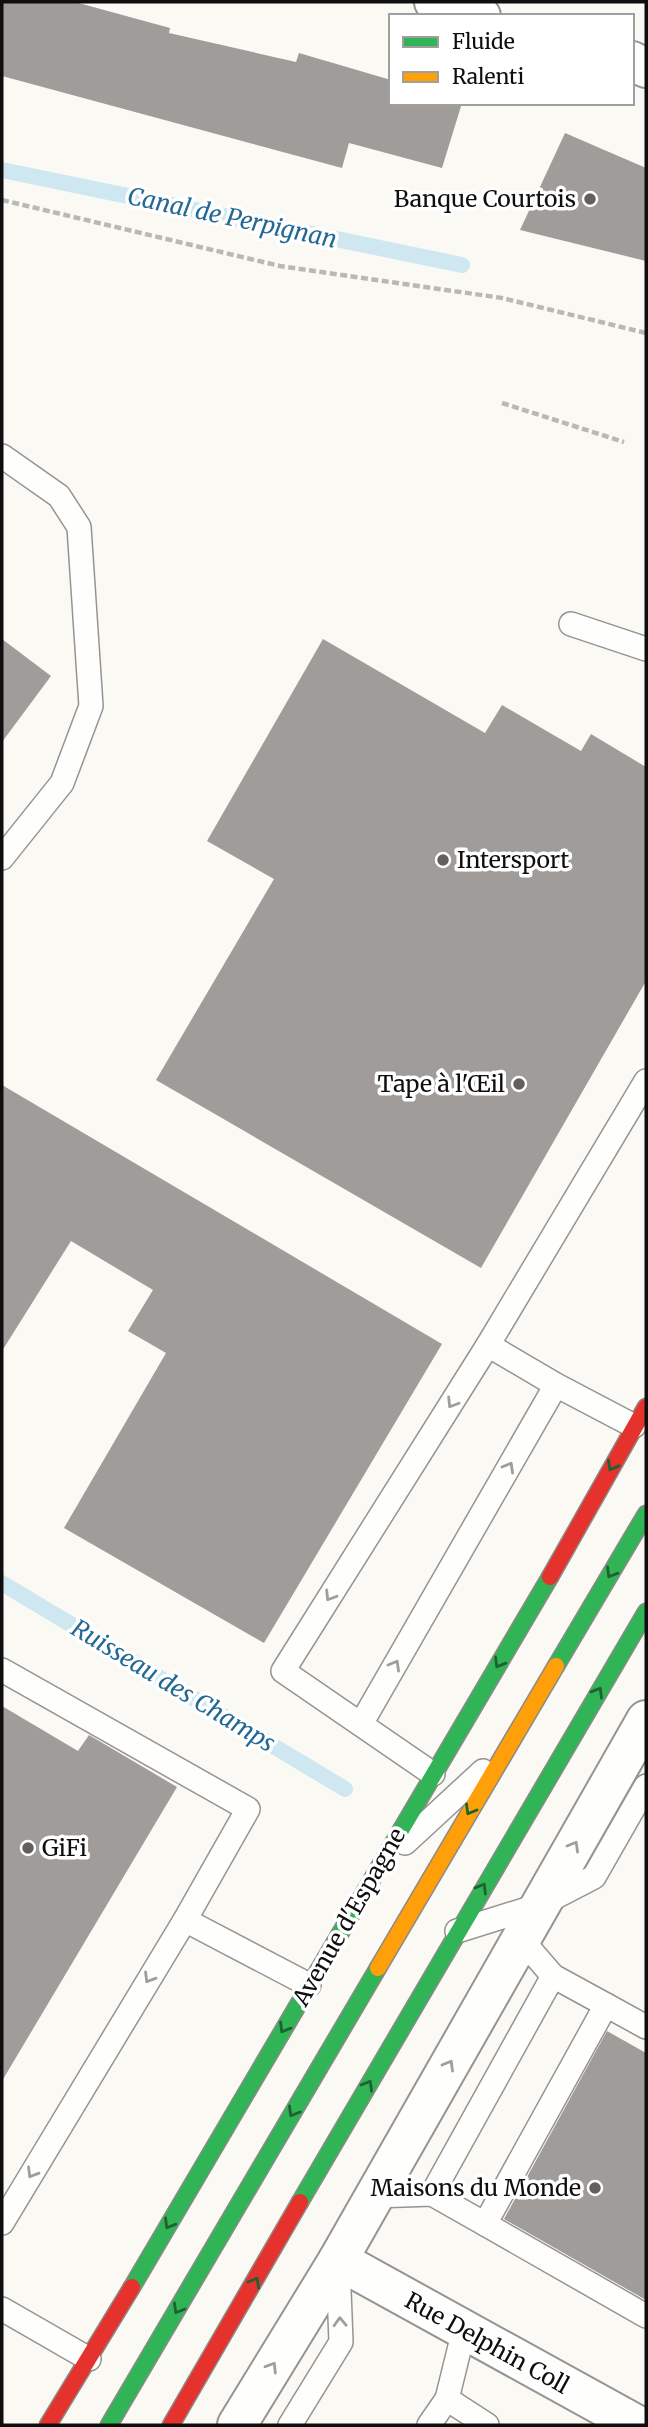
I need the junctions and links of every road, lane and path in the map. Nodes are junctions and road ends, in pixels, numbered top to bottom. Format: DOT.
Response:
graph roads {
  1 [pos="434,2"];
  2 [pos="474,14"];
  3 [pos="2,200"];
  4 [pos="646,333"];
  5 [pos="502,402"];
  6 [pos="624,442"];
  7 [pos="2,456"];
  8 [pos="571,624"];
  9 [pos="646,649"];
  10 [pos="2,858"];
  11 [pos="646,1081"];
  12 [pos="488,1345"];
  13 [pos="556,1385"];
  14 [pos="640,1416"];
  15 [pos="646,1514"];
  16 [pos="646,1612"];
  17 [pos="2,1670"];
  18 [pos="646,1720"];
  19 [pos="361,1724"];
  20 [pos="506,1749"];
  21 [pos="433,1774"];
  22 [pos="646,1786"];
  23 [pos="378,1868"];
  24 [pos="540,1905"];
  25 [pos="185,1920"];
  26 [pos="457,1931"];
  27 [pos="521,1939"];
  28 [pos="553,1976"];
  29 [pos="309,1985"];
  30 [pos="606,2005"];
  31 [pos="646,2027"];
  32 [pos="432,2194"];
  33 [pos="375,2196"];
  34 [pos="2,2223"];
  35 [pos="485,2224"];
  36 [pos="338,2260"];
  37 [pos="2,2308"];
  38 [pos="646,2316"];
  39 [pos="464,2330"];
  40 [pos="89,2359"];
  41 [pos="447,2399"];
  42 [pos="48,2425"];
  43 [pos="109,2425"];
  44 [pos="171,2425"];
  45 [pos="237,2425"];
  46 [pos="290,2425"];
  47 [pos="429,2425"];
  48 [pos="486,2425"];
  49 [pos="637,2425"];
  1 -- 2 [label="street"];
  3 -- 4 [label="path"];
  5 -- 6 [label="path"];
  7 -- 10 [label="lane"];
  8 -- 9 [label="lane"];
  11 -- 12 [label="lane"];
  12 -- 13 [label="lane"];
  12 -- 19 [label="lane, one-way"];
  13 -- 14 [label="lane"];
  19 -- 13 [label="lane, one-way"];
  14 -- 21 [label="main road, Avenue d'Espagne, one-way"];
  15 -- 20 [label="main road, one-way"];
  26 -- 16 [label="main road, one-way"];
  17 -- 25 [label="lane"];
  24 -- 18 [label="street, one-way"];
  19 -- 21 [label="lane"];
  20 -- 23 [label="lane"];
  20 -- 43 [label="main road, one-way"];
  21 -- 23 [label="main road, Avenue d'Espagne"];
  22 -- 24 [label="lane"];
  23 -- 29 [label="main road, Avenue d'Espagne"];
  24 -- 26 [label="lane"];
  24 -- 27 [label="street"];
  25 -- 29 [label="lane"];
  25 -- 34 [label="lane, one-way"];
  44 -- 26 [label="main road, one-way"];
  27 -- 28 [label="lane"];
  33 -- 27 [label="street, one-way"];
  28 -- 30 [label="lane"];
  28 -- 32 [label="lane"];
  29 -- 40 [label="main road, Avenue d'Espagne, one-way"];
  30 -- 31 [label="lane"];
  30 -- 35 [label="lane"];
  32 -- 33 [label="lane"];
  32 -- 35 [label="lane"];
  33 -- 36 [label="street"];
  35 -- 38 [label="lane"];
  36 -- 39 [label="street, Rue Delphin Coll"];
  45 -- 36 [label="street, one-way"];
  46 -- 36 [label="lane, one-way"];
  37 -- 40 [label="lane"];
  39 -- 41 [label="lane"];
  39 -- 49 [label="street, Rue Delphin Coll"];
  40 -- 42 [label="main road, Avenue d'Espagne"];
  41 -- 47 [label="lane"];
  41 -- 48 [label="lane"];
}
